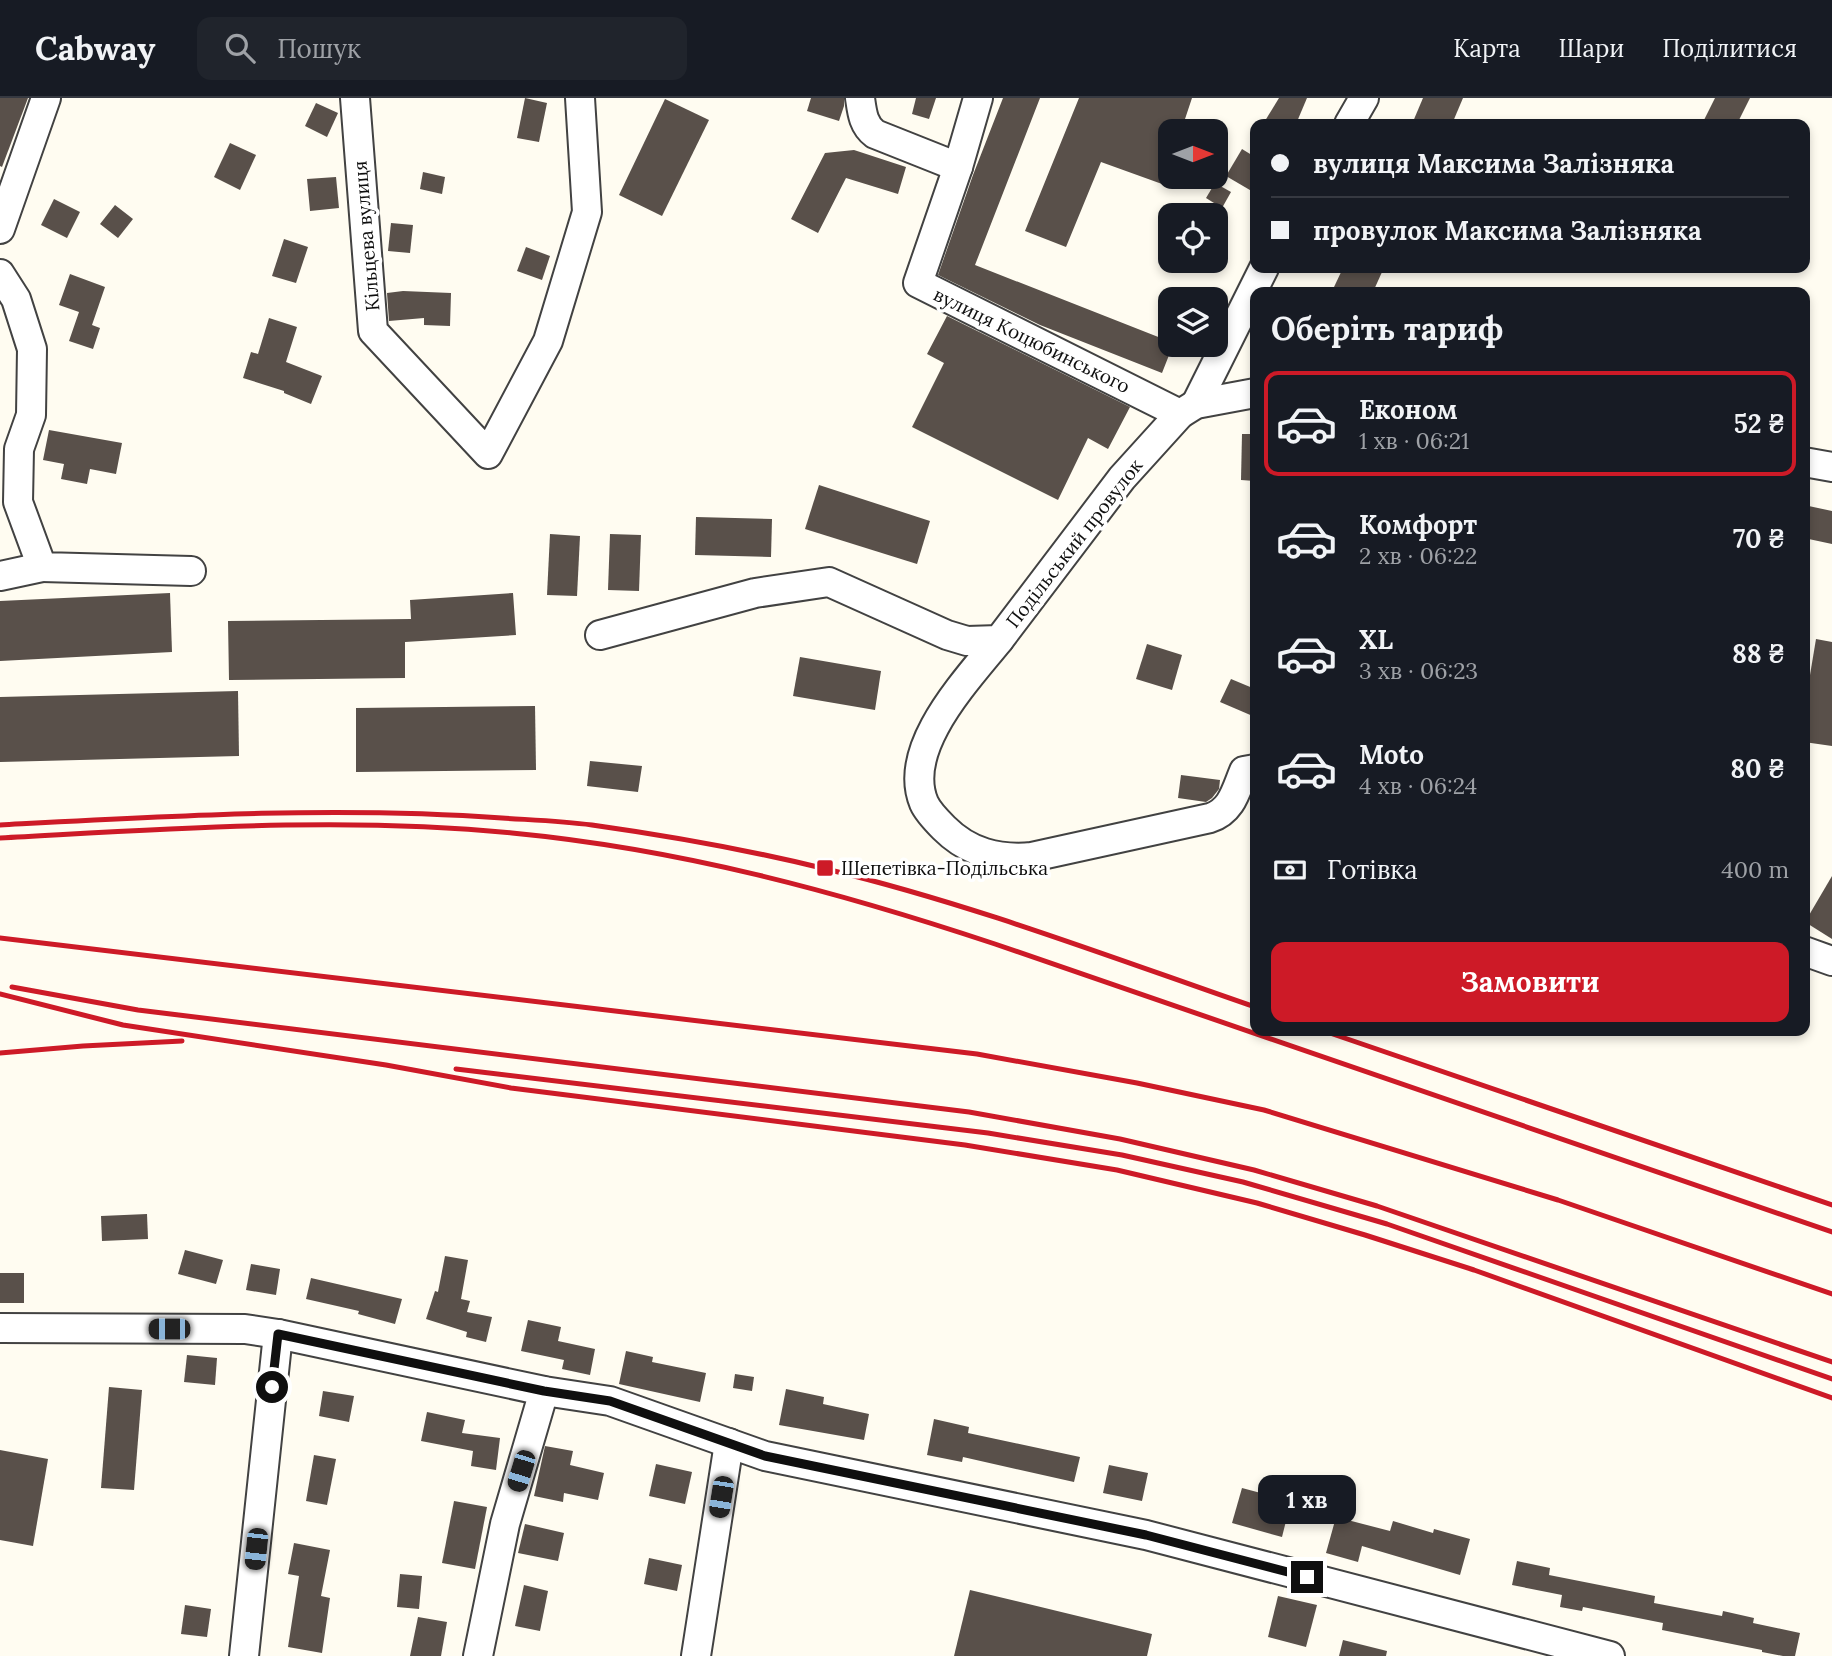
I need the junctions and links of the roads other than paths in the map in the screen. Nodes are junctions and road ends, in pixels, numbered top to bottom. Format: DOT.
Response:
graph roads {
  1 [pos="46,98"];
  2 [pos="355,98"];
  3 [pos="580,98"];
  4 [pos="860,98"];
  5 [pos="978,98"];
  6 [pos="1364,98"];
  7 [pos="1352,119"];
  8 [pos="958,167"];
  9 [pos="0,229"];
  10 [pos="0,274"];
  11 [pos="1250,294"];
  12 [pos="1250,394"];
  13 [pos="1188,409"];
  14 [pos="1810,462"];
  15 [pos="1832,467"];
  16 [pos="42,567"];
  17 [pos="191,571"];
  18 [pos="0,576"];
  19 [pos="600,635"];
  20 [pos="999,640"];
  21 [pos="1250,770"];
  22 [pos="1810,953"];
  23 [pos="1832,961"];
  24 [pos="0,1328"];
  25 [pos="278,1334"];
  26 [pos="544,1391"];
  27 [pos="729,1443"];
  28 [pos="244,1656"];
  29 [pos="478,1656"];
  30 [pos="696,1656"];
  31 [pos="1610,1656"];
  1 -- 9 [label="street"];
  2 -- 3 [label="street, Кільцева вулиця"];
  4 -- 8 [label="street"];
  5 -- 8 [label="street"];
  6 -- 7 [label="street"];
  8 -- 13 [label="street, вулиця Коцюбинського"];
  10 -- 16 [label="street"];
  11 -- 13 [label="street, Подільський провулок"];
  12 -- 13 [label="street"];
  13 -- 20 [label="street, Подільський провулок"];
  14 -- 15 [label="street"];
  16 -- 17 [label="street"];
  16 -- 18 [label="street"];
  19 -- 20 [label="street, Подільський провулок"];
  20 -- 21 [label="street"];
  22 -- 23 [label="street"];
  24 -- 25 [label="street"];
  25 -- 26 [label="street"];
  25 -- 28 [label="street"];
  26 -- 27 [label="street"];
  26 -- 29 [label="street"];
  27 -- 30 [label="street"];
  27 -- 31 [label="street"];
}
